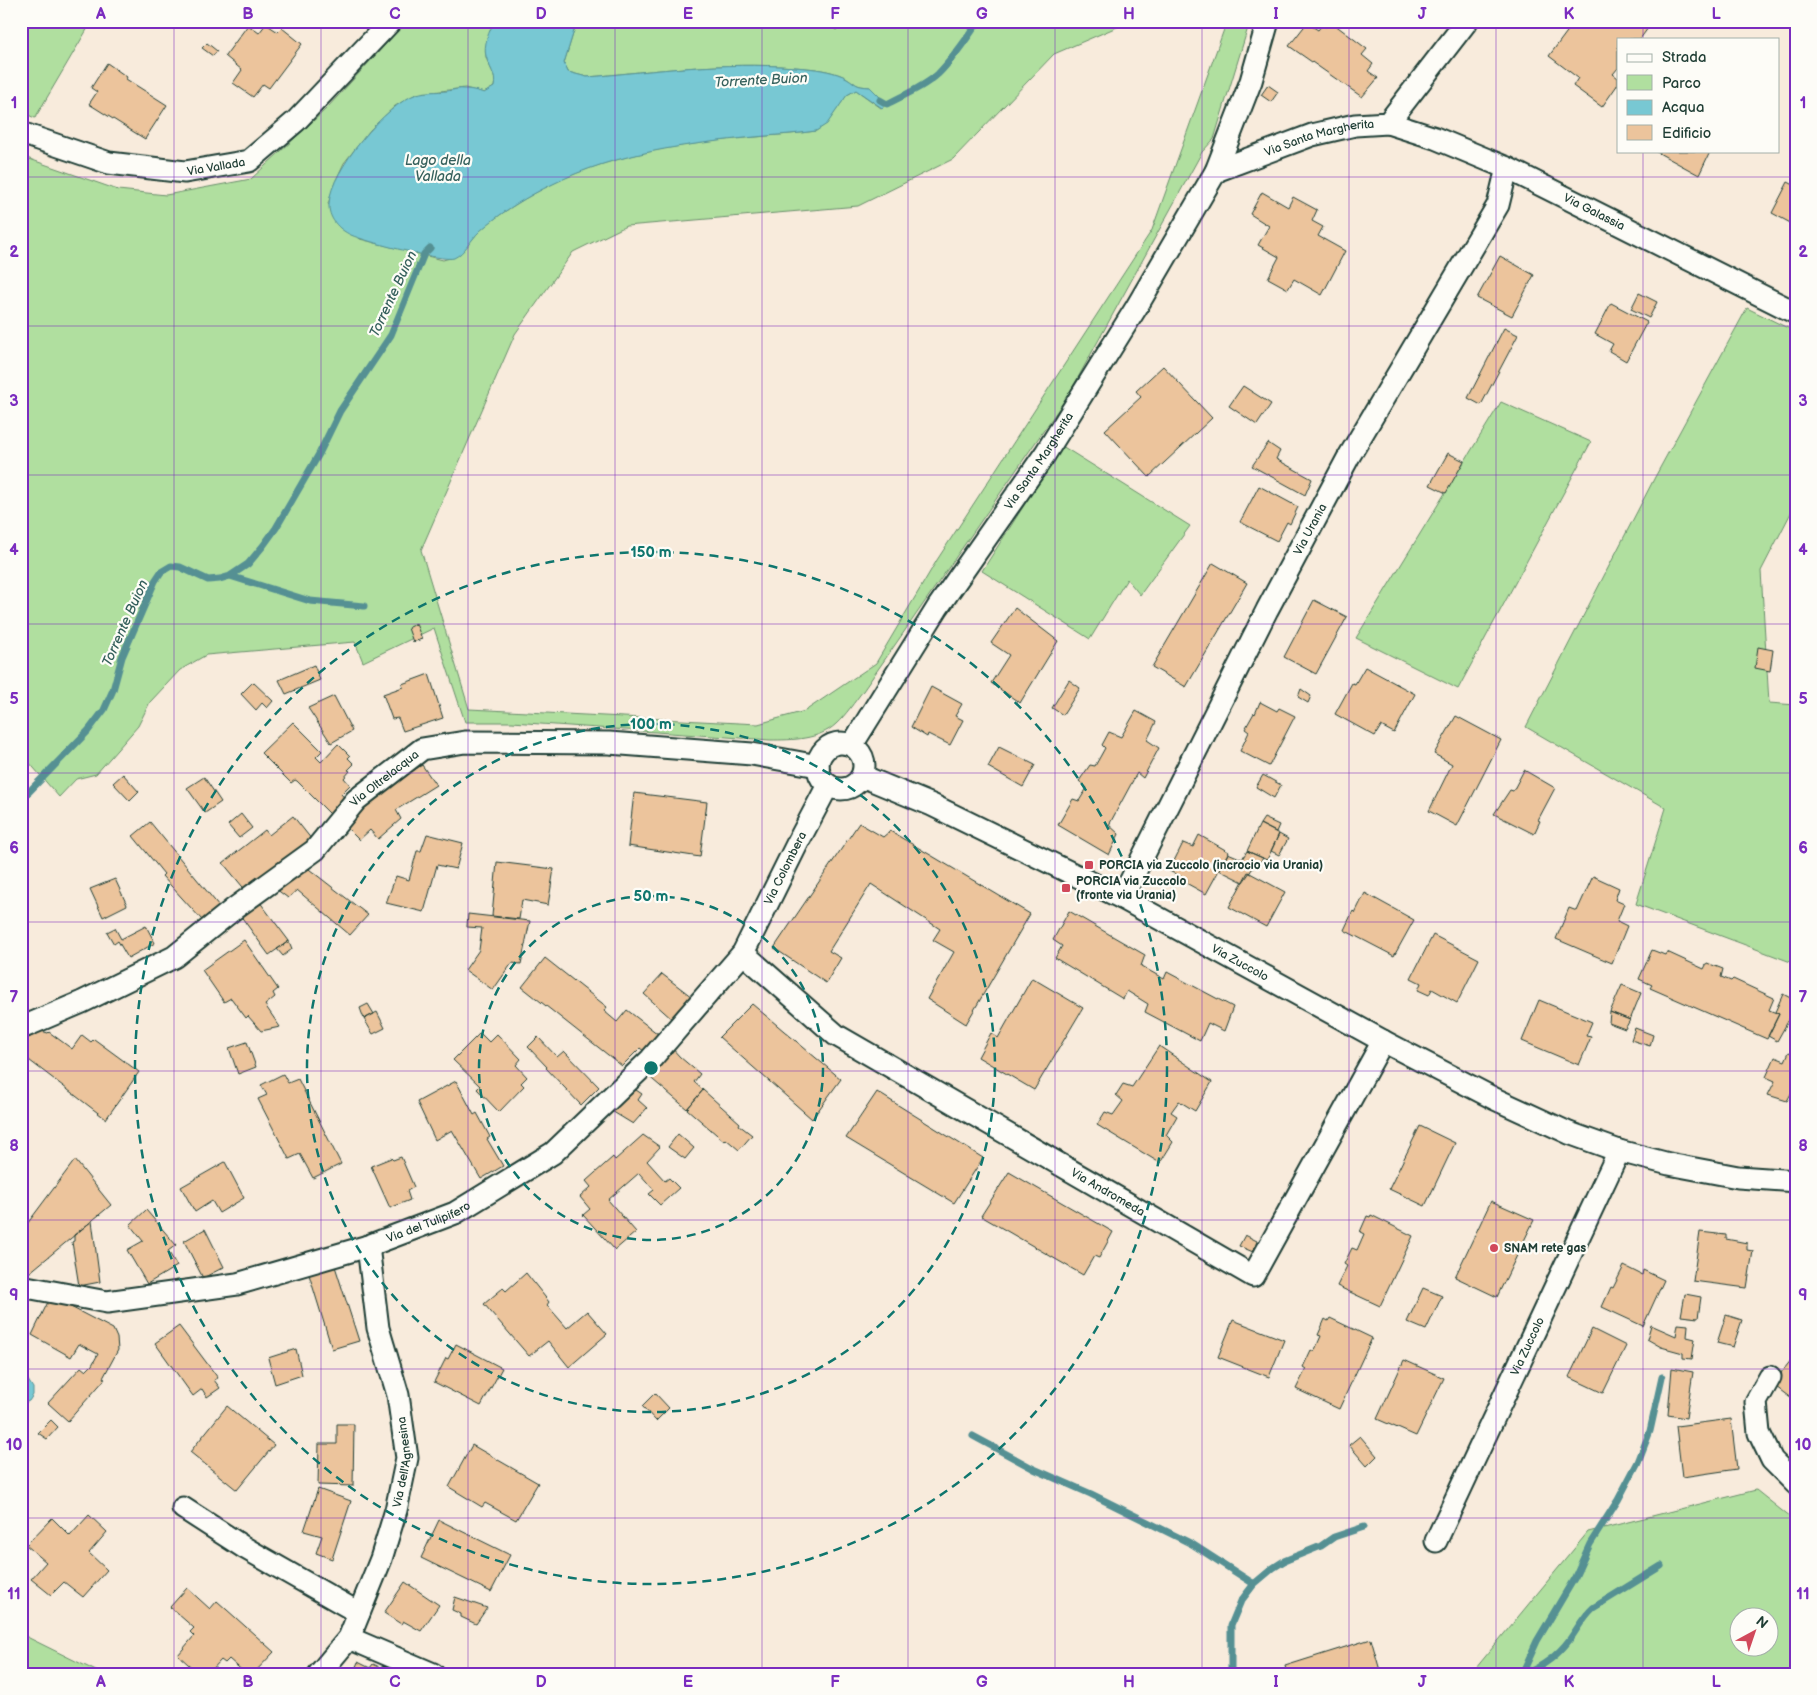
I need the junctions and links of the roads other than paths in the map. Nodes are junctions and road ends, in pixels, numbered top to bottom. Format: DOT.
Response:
graph roads {
  1 [pos="391,21"];
  2 [pos="1268,21"];
  3 [pos="1467,21"];
  4 [pos="1388,123"];
  5 [pos="21,132"];
  6 [pos="1507,168"];
  7 [pos="1216,171"];
  8 [pos="1796,313"];
  9 [pos="852,745"];
  10 [pos="818,766"];
  11 [pos="862,776"];
  12 [pos="828,785"];
  13 [pos="1122,898"];
  14 [pos="744,953"];
  15 [pos="21,1028"];
  16 [pos="1383,1040"];
  17 [pos="1619,1151"];
  18 [pos="1796,1181"];
  19 [pos="368,1246"];
  20 [pos="21,1286"];
  21 [pos="1770,1377"];
  22 [pos="1796,1484"];
  23 [pos="183,1508"];
  24 [pos="1436,1540"];
  25 [pos="359,1613"];
  26 [pos="349,1638"];
  27 [pos="319,1674"];
  28 [pos="433,1674"];
  1 -- 5 [label="street, Via Vallada"];
  2 -- 7 [label="street, Via Santa Margherita"];
  3 -- 4 [label="street, Via Santa Margherita"];
  4 -- 6 [label="street, Via Galassia"];
  4 -- 7 [label="street, Via Santa Margherita"];
  6 -- 8 [label="street, Via Galassia"];
  6 -- 13 [label="street, Via Urania"];
  7 -- 9 [label="street, Via Santa Margherita"];
  9 -- 10 [label="street"];
  9 -- 11 [label="street"];
  10 -- 12 [label="street"];
  10 -- 15 [label="street, Via Oltrelacqua"];
  11 -- 12 [label="street"];
  11 -- 13 [label="street, Via Zuccolo"];
  12 -- 14 [label="street, Via Colombera"];
  13 -- 16 [label="street, Via Zuccolo"];
  14 -- 16 [label="street, Via Andromeda"];
  14 -- 19 [label="street, Via del Tulipifero"];
  16 -- 17 [label="street, Via Zuccolo"];
  17 -- 18 [label="street, Via Zuccolo"];
  17 -- 24 [label="street, Via Zuccolo"];
  19 -- 20 [label="street, Via del Tulipifero"];
  19 -- 25 [label="street, Via dell'Agnesina"];
  21 -- 22 [label="street"];
  23 -- 25 [label="street"];
  25 -- 26 [label="street, Via dell'Agnesina"];
  26 -- 27 [label="street, Via dell'Agnesina"];
  26 -- 28 [label="street"];
}
